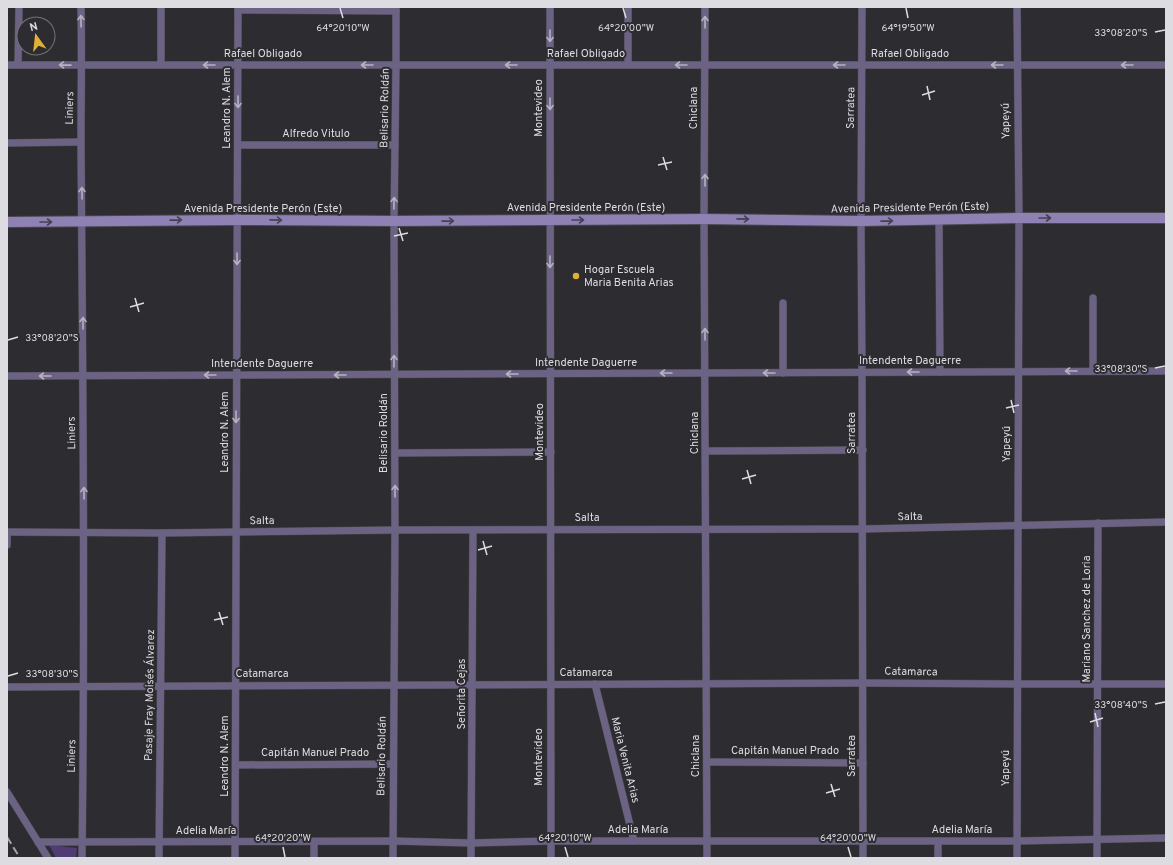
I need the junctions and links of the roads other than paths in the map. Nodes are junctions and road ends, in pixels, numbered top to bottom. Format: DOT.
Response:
graph roads {
  1 [pos="19,7"];
  2 [pos="81,7"];
  3 [pos="161,7"];
  4 [pos="550,7"];
  5 [pos="628,7"];
  6 [pos="705,7"];
  7 [pos="862,7"];
  8 [pos="1017,7"];
  9 [pos="238,9"];
  10 [pos="396,9"];
  11 [pos="7,65"];
  12 [pos="18,65"];
  13 [pos="82,65"];
  14 [pos="161,65"];
  15 [pos="238,65"];
  16 [pos="396,65"];
  17 [pos="550,65"];
  18 [pos="628,65"];
  19 [pos="705,65"];
  20 [pos="862,65"];
  21 [pos="1017,65"];
  22 [pos="1166,65"];
  23 [pos="81,142"];
  24 [pos="7,143"];
  25 [pos="238,145"];
  26 [pos="395,145"];
  27 [pos="1019,218"];
  28 [pos="1166,218"];
  29 [pos="704,219"];
  30 [pos="237,220"];
  31 [pos="550,220"];
  32 [pos="939,220"];
  33 [pos="83,221"];
  34 [pos="394,221"];
  35 [pos="861,221"];
  36 [pos="7,222"];
  37 [pos="1094,298"];
  38 [pos="783,303"];
  39 [pos="1093,371"];
  40 [pos="1166,371"];
  41 [pos="862,372"];
  42 [pos="940,372"];
  43 [pos="1018,372"];
  44 [pos="705,373"];
  45 [pos="783,373"];
  46 [pos="394,374"];
  47 [pos="551,374"];
  48 [pos="236,375"];
  49 [pos="7,376"];
  50 [pos="82,376"];
  51 [pos="863,450"];
  52 [pos="706,451"];
  53 [pos="551,452"];
  54 [pos="395,454"];
  55 [pos="1166,522"];
  56 [pos="1098,523"];
  57 [pos="1018,525"];
  58 [pos="707,529"];
  59 [pos="863,529"];
  60 [pos="395,530"];
  61 [pos="473,530"];
  62 [pos="551,530"];
  63 [pos="7,532"];
  64 [pos="84,532"];
  65 [pos="162,533"];
  66 [pos="236,533"];
  67 [pos="7,545"];
  68 [pos="707,683"];
  69 [pos="863,683"];
  70 [pos="473,684"];
  71 [pos="550,684"];
  72 [pos="595,684"];
  73 [pos="1017,684"];
  74 [pos="1098,684"];
  75 [pos="1166,684"];
  76 [pos="394,685"];
  77 [pos="7,686"];
  78 [pos="84,686"];
  79 [pos="161,686"];
  80 [pos="236,686"];
  81 [pos="707,762"];
  82 [pos="863,763"];
  83 [pos="393,764"];
  84 [pos="236,765"];
  85 [pos="7,792"];
  86 [pos="1166,838"];
  87 [pos="1097,840"];
  88 [pos="82,841"];
  89 [pos="551,841"];
  90 [pos="634,841"];
  91 [pos="707,841"];
  92 [pos="863,841"];
  93 [pos="938,841"];
  94 [pos="1017,841"];
  95 [pos="38,842"];
  96 [pos="159,842"];
  97 [pos="236,842"];
  98 [pos="314,842"];
  99 [pos="393,842"];
  100 [pos="471,843"];
  101 [pos="48,858"];
  102 [pos="82,858"];
  103 [pos="159,858"];
  104 [pos="236,858"];
  105 [pos="314,858"];
  106 [pos="393,858"];
  107 [pos="471,858"];
  108 [pos="551,858"];
  109 [pos="707,858"];
  110 [pos="863,858"];
  111 [pos="938,858"];
  112 [pos="1017,858"];
  113 [pos="1097,858"];
  1 -- 12 [label="street"];
  13 -- 2 [label="street, Liniers, one-way"];
  3 -- 14 [label="street"];
  4 -- 17 [label="street, Montevideo, one-way"];
  5 -- 18 [label="street"];
  19 -- 6 [label="street, Chiclana, one-way"];
  7 -- 20 [label="street, Sarratea"];
  8 -- 21 [label="street, Yapeyú"];
  9 -- 10 [label="street"];
  9 -- 15 [label="street, Leandro N. Alem"];
  10 -- 16 [label="street, Belisario Roldán"];
  11 -- 12 [label="street, Rafael Obligado"];
  13 -- 12 [label="street, Rafael Obligado, one-way"];
  13 -- 14 [label="street, Rafael Obligado"];
  13 -- 23 [label="street, Liniers"];
  15 -- 14 [label="street, Rafael Obligado, one-way"];
  16 -- 15 [label="street, Rafael Obligado, one-way"];
  15 -- 25 [label="street, Leandro N. Alem, one-way"];
  17 -- 16 [label="street, Rafael Obligado, one-way"];
  16 -- 26 [label="street, Belisario Roldán"];
  17 -- 18 [label="street, Rafael Obligado"];
  17 -- 31 [label="street, Montevideo, one-way"];
  19 -- 18 [label="street, Rafael Obligado, one-way"];
  20 -- 19 [label="street, Rafael Obligado, one-way"];
  29 -- 19 [label="street, Chiclana, one-way"];
  21 -- 20 [label="street, Rafael Obligado, one-way"];
  20 -- 35 [label="street, Sarratea"];
  22 -- 21 [label="street, Rafael Obligado, one-way"];
  21 -- 27 [label="street, Yapeyú"];
  23 -- 24 [label="street"];
  33 -- 23 [label="street, Liniers, one-way"];
  25 -- 26 [label="street, Alfredo Vitulo"];
  25 -- 30 [label="street, Leandro N. Alem"];
  34 -- 26 [label="street, Belisario Roldán, one-way"];
  27 -- 28 [label="main road, Avenida Presidente Perón (Este), one-way"];
  27 -- 32 [label="main road, Avenida Presidente Perón (Este)"];
  27 -- 43 [label="street, Yapeyú"];
  31 -- 29 [label="main road, Avenida Presidente Perón (Este), one-way"];
  29 -- 35 [label="main road, Avenida Presidente Perón (Este), one-way"];
  44 -- 29 [label="street, Chiclana, one-way"];
  33 -- 30 [label="main road, Avenida Presidente Perón (Este), one-way"];
  30 -- 34 [label="main road, Avenida Presidente Perón (Este), one-way"];
  30 -- 48 [label="street, Leandro N. Alem, one-way"];
  34 -- 31 [label="main road, Avenida Presidente Perón (Este), one-way"];
  31 -- 47 [label="street, Montevideo, one-way"];
  35 -- 32 [label="main road, Avenida Presidente Perón (Este), one-way"];
  32 -- 42 [label="street"];
  36 -- 33 [label="main road, Avenida Presidente Perón (Este), one-way"];
  50 -- 33 [label="street, Liniers, one-way"];
  46 -- 34 [label="street, Belisario Roldán, one-way"];
  35 -- 41 [label="street, Sarratea"];
  37 -- 39 [label="street"];
  38 -- 45 [label="street"];
  39 -- 40 [label="street, Intendente Daguerre"];
  39 -- 43 [label="street, Intendente Daguerre, one-way"];
  42 -- 41 [label="street, Intendente Daguerre, one-way"];
  41 -- 45 [label="street, Intendente Daguerre"];
  41 -- 51 [label="street, Sarratea"];
  42 -- 43 [label="street, Intendente Daguerre"];
  43 -- 57 [label="street, Yapeyú"];
  45 -- 44 [label="street, Intendente Daguerre, one-way"];
  44 -- 47 [label="street, Intendente Daguerre, one-way"];
  44 -- 52 [label="street, Chiclana"];
  47 -- 46 [label="street, Intendente Daguerre, one-way"];
  46 -- 48 [label="street, Intendente Daguerre, one-way"];
  46 -- 54 [label="street, Belisario Roldán"];
  47 -- 53 [label="street, Montevideo"];
  48 -- 50 [label="street, Intendente Daguerre, one-way"];
  48 -- 66 [label="street, Leandro N. Alem, one-way"];
  50 -- 49 [label="street, Intendente Daguerre, one-way"];
  64 -- 50 [label="street, Liniers, one-way"];
  51 -- 52 [label="street"];
  51 -- 59 [label="street, Sarratea"];
  52 -- 58 [label="street, Chiclana"];
  53 -- 54 [label="street"];
  53 -- 62 [label="street, Montevideo"];
  60 -- 54 [label="street, Belisario Roldán, one-way"];
  55 -- 56 [label="street, Salta"];
  56 -- 57 [label="street, Salta"];
  56 -- 74 [label="street, Mariano Sanchez de Loria"];
  57 -- 59 [label="street, Salta"];
  57 -- 73 [label="street, Yapeyú"];
  58 -- 59 [label="street, Salta"];
  58 -- 62 [label="street, Salta"];
  58 -- 68 [label="street, Chiclana"];
  59 -- 69 [label="street, Sarratea"];
  60 -- 61 [label="street, Salta"];
  60 -- 66 [label="street, Salta"];
  60 -- 76 [label="street, Belisario Roldán"];
  61 -- 62 [label="street, Salta"];
  61 -- 70 [label="street, Señorita Cejas"];
  62 -- 71 [label="street, Montevideo"];
  63 -- 64 [label="street, Salta"];
  63 -- 67 [label="street"];
  64 -- 65 [label="street, Salta"];
  64 -- 78 [label="street, Liniers"];
  65 -- 66 [label="street, Salta"];
  65 -- 79 [label="street, Pasaje Fray Moisés Álvarez"];
  66 -- 80 [label="street, Leandro N. Alem"];
  68 -- 69 [label="street, Catamarca"];
  68 -- 72 [label="street, Catamarca"];
  68 -- 81 [label="street, Chiclana"];
  69 -- 73 [label="street, Catamarca"];
  69 -- 82 [label="street, Sarratea"];
  70 -- 71 [label="street, Catamarca"];
  70 -- 76 [label="street, Catamarca"];
  70 -- 100 [label="street, Señorita Cejas"];
  71 -- 72 [label="street, Catamarca"];
  71 -- 89 [label="street, Montevideo"];
  72 -- 90 [label="street, Maria Venita Arias"];
  73 -- 74 [label="street, Catamarca"];
  73 -- 94 [label="street, Yapeyú"];
  74 -- 75 [label="street, Catamarca"];
  74 -- 87 [label="street, Mariano Sanchez de Loria"];
  76 -- 80 [label="street, Catamarca"];
  76 -- 83 [label="street, Belisario Roldán"];
  77 -- 78 [label="street, Catamarca"];
  78 -- 79 [label="street, Catamarca"];
  78 -- 88 [label="street, Liniers"];
  79 -- 80 [label="street, Catamarca"];
  79 -- 96 [label="street, Pasaje Fray Moisés Álvarez"];
  80 -- 84 [label="street, Leandro N. Alem"];
  81 -- 82 [label="street, Capitán Manuel Prado"];
  81 -- 91 [label="street, Chiclana"];
  82 -- 92 [label="street, Sarratea"];
  83 -- 84 [label="street, Capitán Manuel Prado"];
  83 -- 99 [label="street, Belisario Roldán"];
  84 -- 97 [label="street, Leandro N. Alem"];
  85 -- 95 [label="street"];
  86 -- 87 [label="street, Adelia María"];
  87 -- 94 [label="street, Adelia María"];
  87 -- 113 [label="street, Mariano Sanchez de Loria"];
  88 -- 95 [label="street, Adelia María"];
  88 -- 96 [label="street, Adelia María"];
  88 -- 102 [label="street, Liniers"];
  89 -- 90 [label="street, Adelia María"];
  89 -- 100 [label="street, Adelia María"];
  89 -- 108 [label="street, Montevideo"];
  90 -- 91 [label="street, Adelia María"];
  91 -- 92 [label="street, Adelia María"];
  91 -- 109 [label="street, Chiclana"];
  92 -- 93 [label="street, Adelia María"];
  92 -- 110 [label="street, Sarratea"];
  93 -- 94 [label="street, Adelia María"];
  93 -- 111 [label="street"];
  94 -- 112 [label="street, Yapeyú"];
  95 -- 101 [label="street"];
  96 -- 97 [label="street, Adelia María"];
  96 -- 103 [label="street, Pasaje Fray Moisés Álvarez"];
  97 -- 98 [label="street, Adelia María"];
  97 -- 104 [label="street, Leandro N. Alem"];
  98 -- 99 [label="street, Adelia María"];
  98 -- 105 [label="street"];
  99 -- 100 [label="street, Adelia María"];
  99 -- 106 [label="street, Belisario Roldán"];
  100 -- 107 [label="street, Señorita Cejas"];
}
